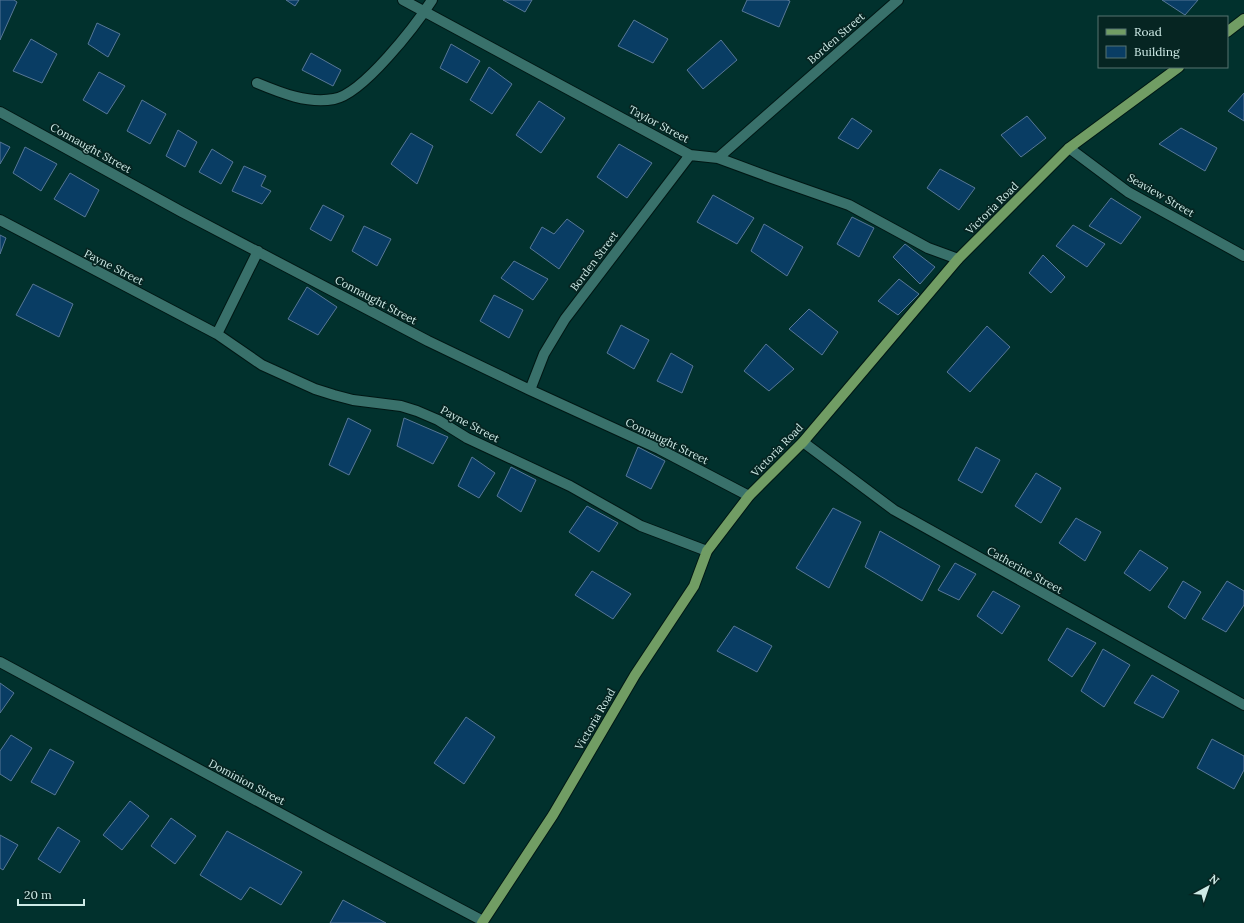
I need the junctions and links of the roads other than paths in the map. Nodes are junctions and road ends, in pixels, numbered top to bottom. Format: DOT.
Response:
graph roads {
  1 [pos="403,0"];
  2 [pos="432,0"];
  3 [pos="898,0"];
  4 [pos="424,12"];
  5 [pos="1244,19"];
  6 [pos="1228,31"];
  7 [pos="1178,68"];
  8 [pos="257,83"];
  9 [pos="0,112"];
  10 [pos="1069,148"];
  11 [pos="690,155"];
  12 [pos="718,158"];
  13 [pos="0,220"];
  14 [pos="258,251"];
  15 [pos="1244,256"];
  16 [pos="958,259"];
  17 [pos="217,334"];
  18 [pos="530,390"];
  19 [pos="803,442"];
  20 [pos="748,496"];
  21 [pos="707,551"];
  22 [pos="0,662"];
  23 [pos="1244,705"];
  24 [pos="482,922"];
  1 -- 4 [label="street, Taylor Street"];
  2 -- 4 [label="street"];
  3 -- 12 [label="street, Borden Street"];
  4 -- 8 [label="street"];
  4 -- 11 [label="street, Taylor Street"];
  5 -- 6 [label="main road"];
  7 -- 10 [label="main road, Victoria Road"];
  9 -- 14 [label="street, Connaught Street"];
  10 -- 15 [label="street, Seaview Street"];
  10 -- 16 [label="main road, Victoria Road"];
  11 -- 12 [label="street, Taylor Street"];
  11 -- 18 [label="street, Borden Street"];
  12 -- 16 [label="street, Taylor Street"];
  13 -- 17 [label="street, Payne Street"];
  14 -- 17 [label="street"];
  14 -- 18 [label="street, Connaught Street"];
  16 -- 19 [label="main road, Victoria Road"];
  17 -- 21 [label="street, Payne Street"];
  18 -- 20 [label="street, Connaught Street"];
  19 -- 20 [label="main road, Victoria Road"];
  19 -- 23 [label="street, Catherine Street"];
  20 -- 21 [label="main road, Victoria Road"];
  21 -- 24 [label="main road, Victoria Road"];
  22 -- 24 [label="street, Dominion Street"];
}
